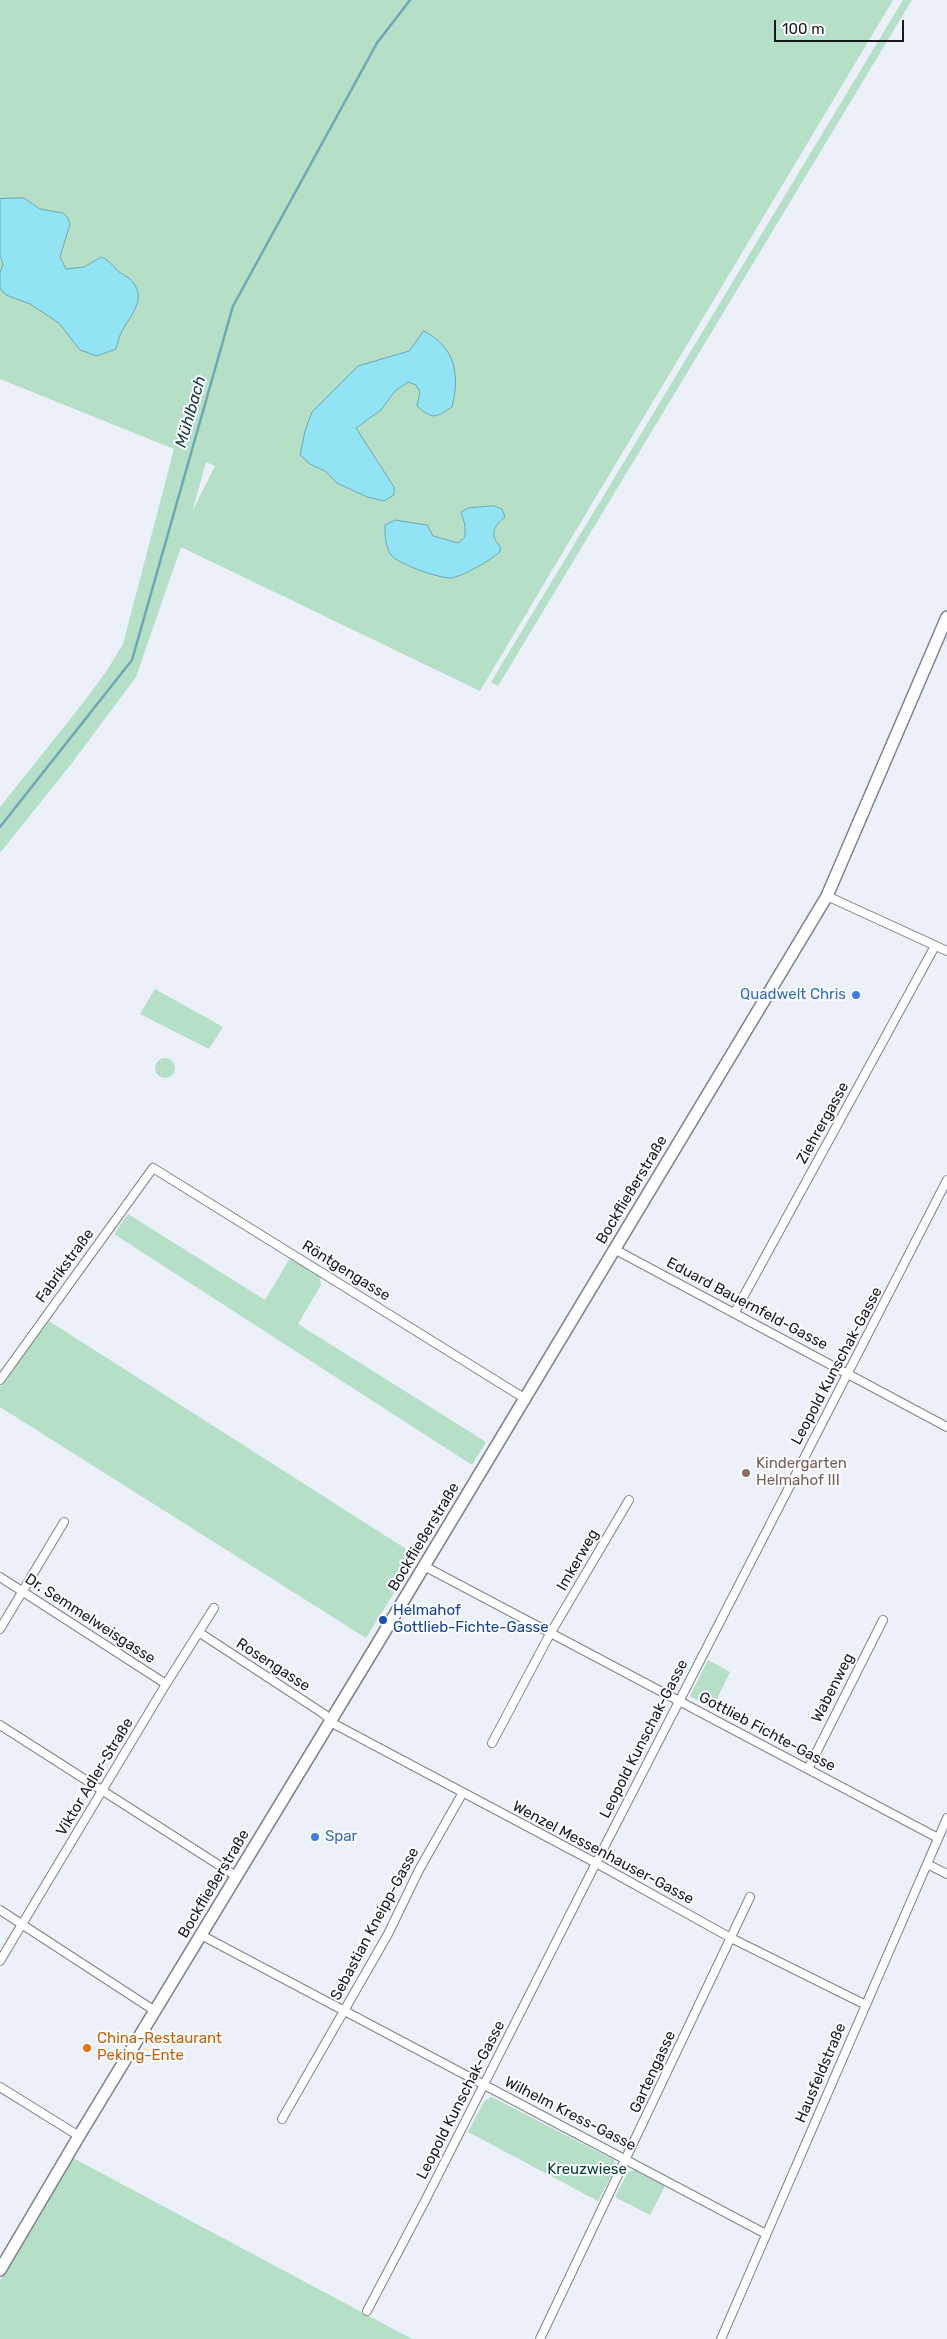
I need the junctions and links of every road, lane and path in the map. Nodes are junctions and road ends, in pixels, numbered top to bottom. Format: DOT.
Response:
graph roads {
  1 [pos="947,616"];
  2 [pos="826,896"];
  3 [pos="936,946"];
  4 [pos="947,951"];
  5 [pos="153,1168"];
  6 [pos="947,1180"];
  7 [pos="614,1249"];
  8 [pos="735,1312"];
  9 [pos="848,1374"];
  10 [pos="0,1380"];
  11 [pos="524,1398"];
  12 [pos="947,1427"];
  13 [pos="629,1500"];
  14 [pos="64,1522"];
  15 [pos="424,1566"];
  16 [pos="0,1577"];
  17 [pos="23,1592"];
  18 [pos="214,1608"];
  19 [pos="883,1620"];
  20 [pos="0,1630"];
  21 [pos="200,1633"];
  22 [pos="550,1634"];
  23 [pos="166,1684"];
  24 [pos="680,1702"];
  25 [pos="331,1720"];
  26 [pos="0,1725"];
  27 [pos="492,1743"];
  28 [pos="808,1769"];
  29 [pos="104,1790"];
  30 [pos="462,1794"];
  31 [pos="947,1818"];
  32 [pos="938,1838"];
  33 [pos="596,1863"];
  34 [pos="927,1864"];
  35 [pos="947,1874"];
  36 [pos="236,1876"];
  37 [pos="750,1897"];
  38 [pos="0,1910"];
  39 [pos="22,1924"];
  40 [pos="201,1935"];
  41 [pos="731,1938"];
  42 [pos="0,1961"];
  43 [pos="866,2005"];
  44 [pos="344,2010"];
  45 [pos="155,2011"];
  46 [pos="484,2085"];
  47 [pos="0,2087"];
  48 [pos="282,2119"];
  49 [pos="79,2136"];
  50 [pos="627,2160"];
  51 [pos="766,2234"];
  52 [pos="0,2270"];
  53 [pos="367,2311"];
  54 [pos="540,2339"];
  55 [pos="720,2339"];
  1 -- 2 [label="main road, Bockfließerstraße"];
  2 -- 3 [label="street"];
  2 -- 7 [label="main road, Bockfließerstraße"];
  3 -- 4 [label="street"];
  3 -- 8 [label="street, Ziehrergasse"];
  5 -- 10 [label="street, Fabrikstraße"];
  5 -- 11 [label="street, Röntgengasse"];
  6 -- 9 [label="street, Leopold Kunschak-Gasse"];
  7 -- 8 [label="street, Eduard Bauernfeld-Gasse"];
  7 -- 11 [label="main road, Bockfließerstraße"];
  8 -- 9 [label="street, Eduard Bauernfeld-Gasse"];
  9 -- 12 [label="street, Eduard Bauernfeld-Gasse"];
  9 -- 24 [label="street, Leopold Kunschak-Gasse"];
  11 -- 15 [label="main road, Bockfließerstraße"];
  13 -- 22 [label="street, Imkerweg"];
  14 -- 17 [label="street"];
  15 -- 22 [label="street, Gottlieb Fichte-Gasse"];
  15 -- 25 [label="main road, Bockfließerstraße"];
  16 -- 17 [label="street, Dr. Semmelweisgasse"];
  17 -- 20 [label="street"];
  17 -- 23 [label="street, Dr. Semmelweisgasse"];
  18 -- 21 [label="street, Viktor Adler-Straße"];
  19 -- 28 [label="street, Wabenweg"];
  21 -- 23 [label="street, Viktor Adler-Straße"];
  21 -- 25 [label="street, Rosengasse"];
  22 -- 24 [label="street, Gottlieb Fichte-Gasse"];
  22 -- 27 [label="street"];
  23 -- 29 [label="street, Viktor Adler-Straße"];
  24 -- 28 [label="street, Gottlieb Fichte-Gasse"];
  24 -- 33 [label="street, Leopold Kunschak-Gasse"];
  25 -- 30 [label="street, Wenzel Messenhauser-Gasse"];
  25 -- 36 [label="main road, Bockfließerstraße"];
  26 -- 29 [label="street"];
  28 -- 32 [label="street, Gottlieb Fichte-Gasse"];
  29 -- 36 [label="street"];
  29 -- 39 [label="street, Viktor Adler-Straße"];
  30 -- 33 [label="street, Wenzel Messenhauser-Gasse"];
  30 -- 44 [label="street, Sebastian Kneipp-Gasse"];
  31 -- 32 [label="street, Hausfeldstraße"];
  32 -- 34 [label="street, Hausfeldstraße"];
  33 -- 41 [label="street, Wenzel Messenhauser-Gasse"];
  33 -- 46 [label="street, Leopold Kunschak-Gasse"];
  34 -- 35 [label="street"];
  34 -- 43 [label="street, Hausfeldstraße"];
  36 -- 40 [label="main road, Bockfließerstraße"];
  37 -- 41 [label="street, Gartengasse"];
  38 -- 39 [label="street"];
  39 -- 42 [label="street, Viktor Adler-Straße"];
  39 -- 45 [label="street"];
  40 -- 44 [label="street, Wilhelm Kress-Gasse"];
  40 -- 45 [label="main road, Bockfließerstraße"];
  41 -- 43 [label="street, Wenzel Messenhauser-Gasse"];
  41 -- 50 [label="street, Gartengasse"];
  43 -- 51 [label="street, Hausfeldstraße"];
  44 -- 46 [label="street, Wilhelm Kress-Gasse"];
  44 -- 48 [label="street, Sebastian Kneipp-Gasse"];
  45 -- 49 [label="main road, Bockfließerstraße"];
  46 -- 50 [label="street, Wilhelm Kress-Gasse"];
  46 -- 53 [label="street, Leopold Kunschak-Gasse"];
  47 -- 49 [label="street"];
  49 -- 52 [label="main road, Bockfließerstraße"];
  50 -- 51 [label="street, Wilhelm Kress-Gasse"];
  50 -- 54 [label="street, Gartengasse"];
  51 -- 55 [label="street, Hausfeldstraße"];
}
